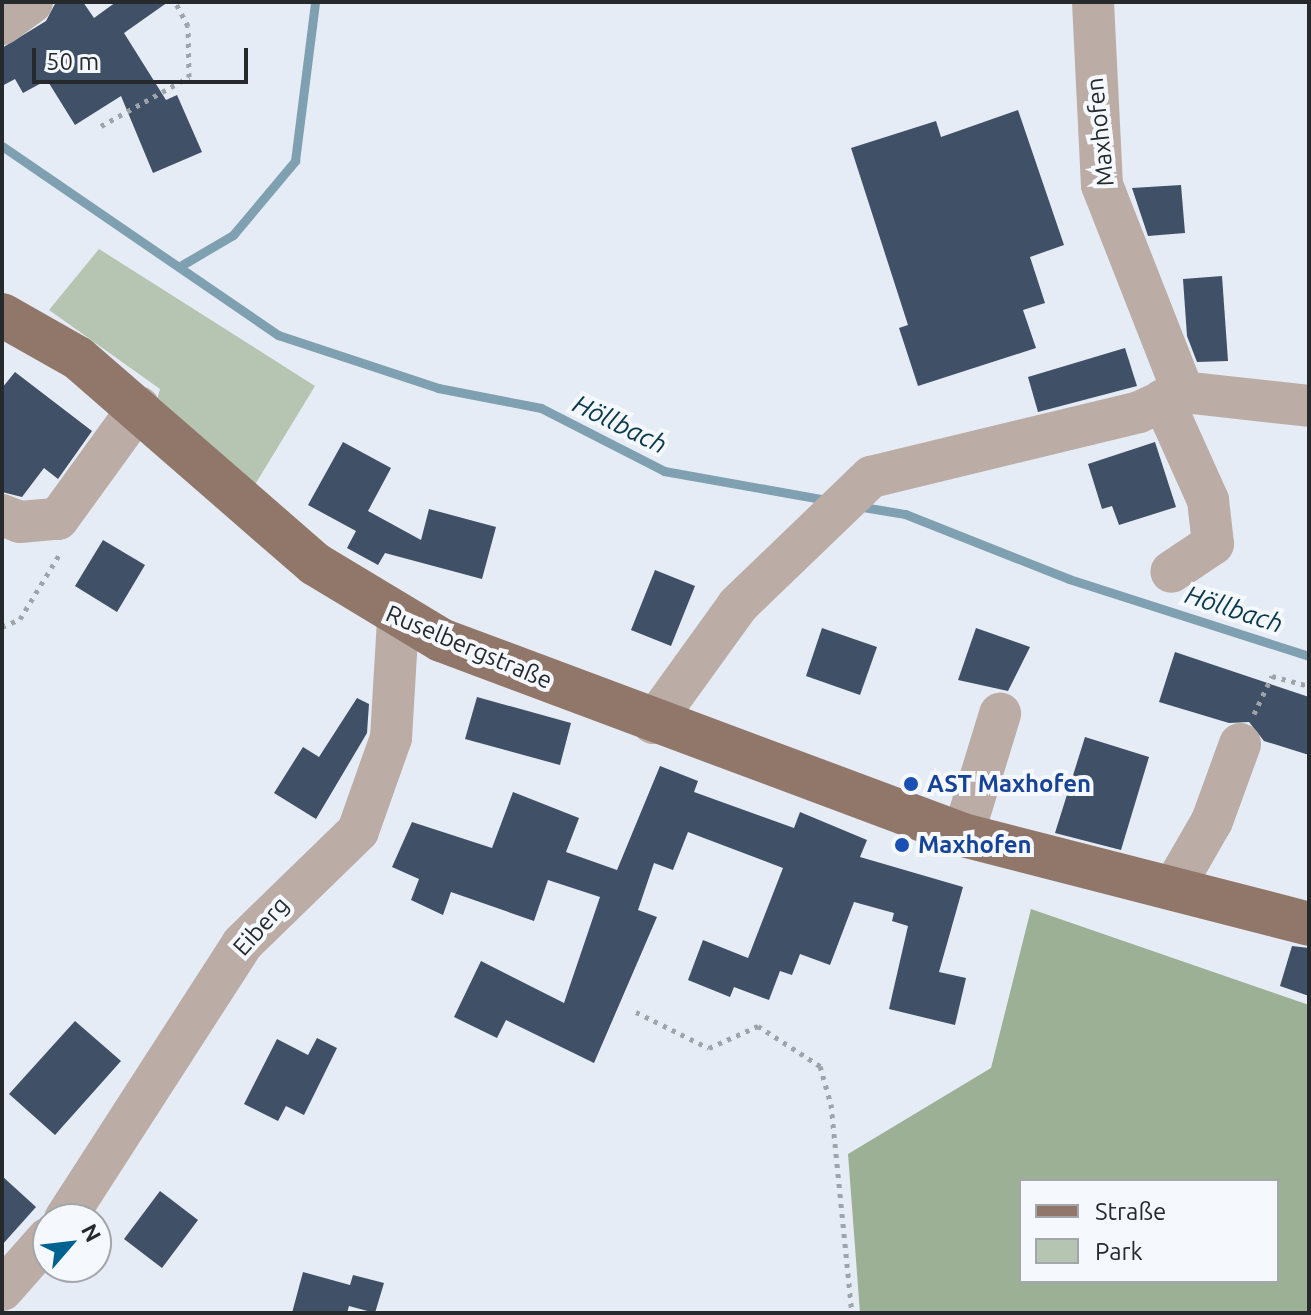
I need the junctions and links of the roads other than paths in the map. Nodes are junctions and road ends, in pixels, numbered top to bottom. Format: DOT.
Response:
graph roads {
  1 [pos="32,2"];
  2 [pos="1093,2"];
  3 [pos="2,24"];
  4 [pos="2,315"];
  5 [pos="1173,396"];
  6 [pos="1309,406"];
  7 [pos="139,407"];
  8 [pos="2,515"];
  9 [pos="1171,572"];
  10 [pos="398,619"];
  11 [pos="1000,714"];
  12 [pos="653,723"];
  13 [pos="1240,744"];
  14 [pos="963,835"];
  15 [pos="1174,887"];
  16 [pos="1309,924"];
  17 [pos="75,1203"];
  18 [pos="32,1256"];
  19 [pos="2,1290"];
  1 -- 3 [label="street"];
  2 -- 5 [label="street, Maxhofen"];
  4 -- 7 [label="main road, Ruselbergstraße"];
  5 -- 6 [label="street"];
  5 -- 9 [label="street, Maxhofen"];
  5 -- 12 [label="street"];
  7 -- 8 [label="street"];
  7 -- 10 [label="main road, Ruselbergstraße"];
  10 -- 12 [label="main road, Ruselbergstraße"];
  10 -- 17 [label="street, Eiberg"];
  11 -- 14 [label="street"];
  12 -- 14 [label="main road, Ruselbergstraße"];
  13 -- 15 [label="street"];
  14 -- 15 [label="main road, Ruselbergstraße"];
  15 -- 16 [label="main road, Ruselbergstraße"];
  18 -- 19 [label="street"];
}
